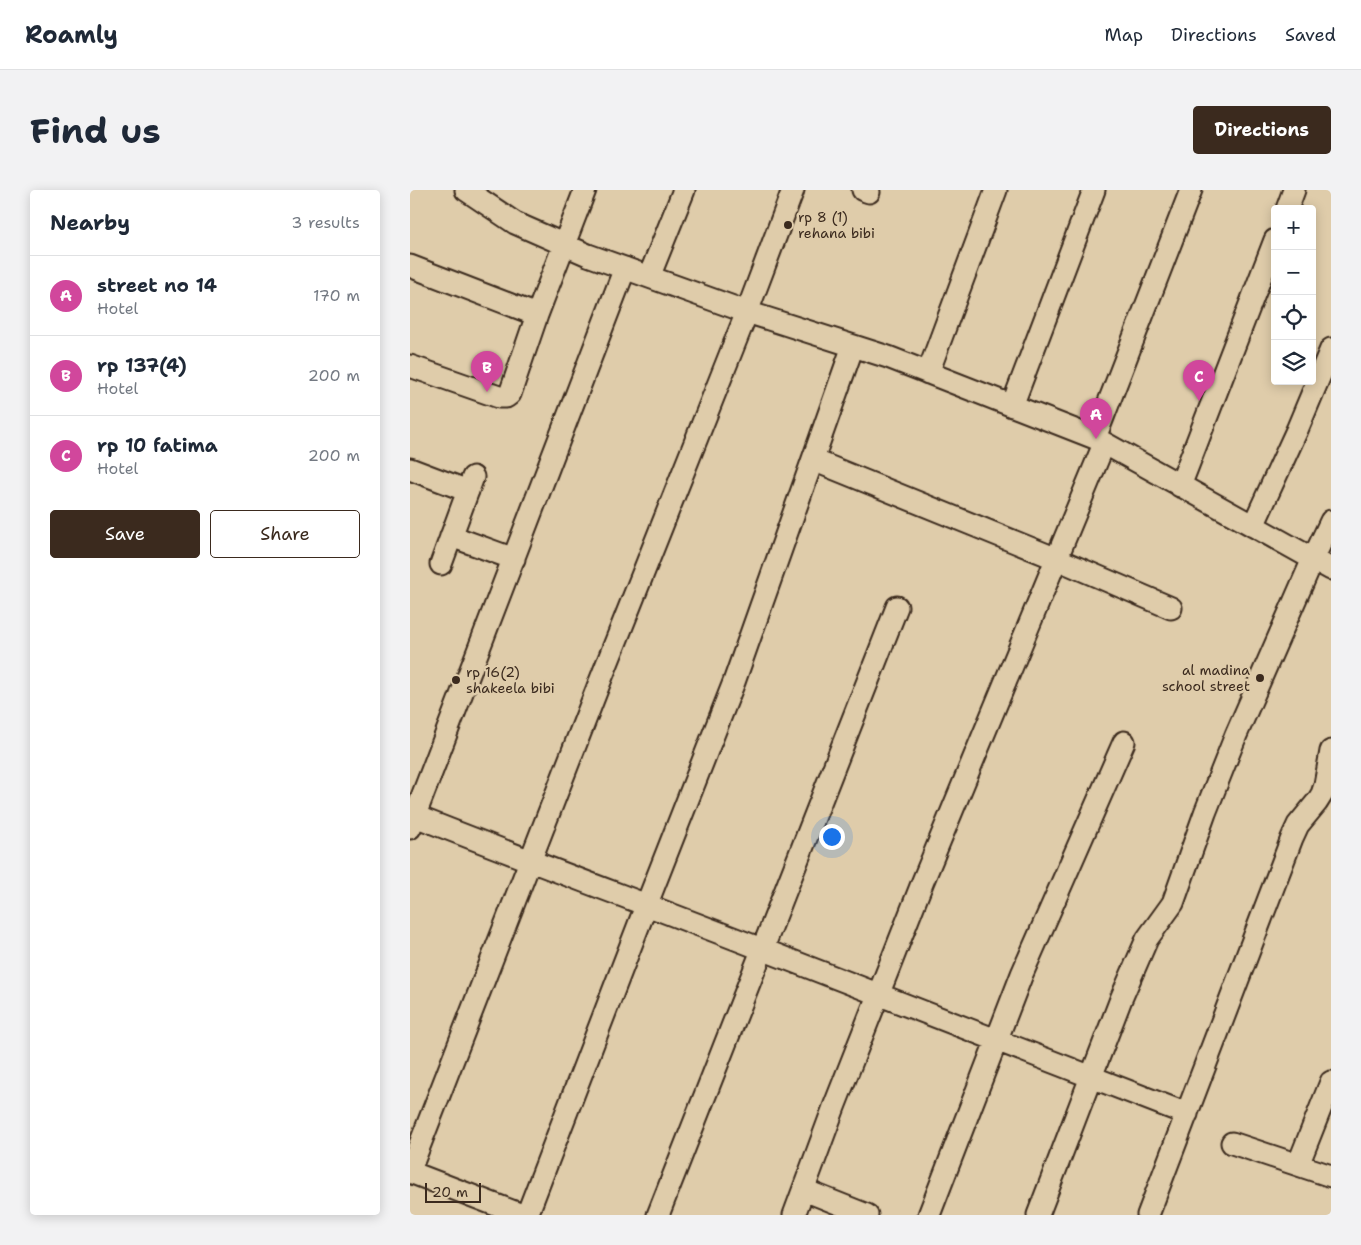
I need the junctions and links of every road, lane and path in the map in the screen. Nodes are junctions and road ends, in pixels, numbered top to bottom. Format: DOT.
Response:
graph roads {
  1 [pos="466,190"];
  2 [pos="585,190"];
  3 [pos="684,190"];
  4 [pos="793,190"];
  5 [pos="996,190"];
  6 [pos="1094,190"];
  7 [pos="1191,190"];
  8 [pos="1294,190"];
  9 [pos="1288,205"];
  10 [pos="563,244"];
  11 [pos="1271,250"];
  12 [pos="410,266"];
  13 [pos="625,268"];
  14 [pos="649,277"];
  15 [pos="747,312"];
  16 [pos="537,315"];
  17 [pos="853,346"];
  18 [pos="1331,349"];
  19 [pos="410,366"];
  20 [pos="928,373"];
  21 [pos="1012,406"];
  22 [pos="1100,441"];
  23 [pos="814,460"];
  24 [pos="410,469"];
  25 [pos="1180,486"];
  26 [pos="1331,521"];
  27 [pos="1253,526"];
  28 [pos="452,536"];
  29 [pos="514,559"];
  30 [pos="1057,559"];
  31 [pos="1313,559"];
  32 [pos="441,564"];
  33 [pos="1331,569"];
  34 [pos="897,607"];
  35 [pos="1171,608"];
  36 [pos="1124,742"];
  37 [pos="1331,751"];
  38 [pos="412,823"];
  39 [pos="530,862"];
  40 [pos="646,906"];
  41 [pos="762,950"];
  42 [pos="878,995"];
  43 [pos="996,1042"];
  44 [pos="1090,1078"];
  45 [pos="1331,1082"];
  46 [pos="1187,1114"];
  47 [pos="1232,1142"];
  48 [pos="1298,1165"];
  49 [pos="410,1171"];
  50 [pos="1331,1176"];
  51 [pos="804,1190"];
  52 [pos="522,1215"];
  53 [pos="527,1215"];
  54 [pos="658,1215"];
  55 [pos="794,1215"];
  56 [pos="867,1215"];
  57 [pos="930,1215"];
  58 [pos="1038,1215"];
  59 [pos="1148,1215"];
  1 -- 10 [label="street"];
  2 -- 10 [label="street"];
  3 -- 14 [label="street"];
  4 -- 15 [label="street"];
  5 -- 20 [label="street"];
  6 -- 21 [label="street"];
  7 -- 22 [label="street"];
  8 -- 9 [label="street"];
  10 -- 13 [label="street"];
  10 -- 16 [label="street"];
  11 -- 25 [label="street"];
  12 -- 16 [label="street"];
  13 -- 14 [label="street"];
  13 -- 29 [label="street"];
  14 -- 15 [label="street"];
  15 -- 17 [label="street"];
  15 -- 39 [label="street"];
  16 -- 19 [label="street"];
  17 -- 20 [label="street"];
  17 -- 23 [label="street"];
  18 -- 27 [label="street"];
  20 -- 21 [label="street"];
  21 -- 22 [label="street"];
  22 -- 25 [label="street"];
  22 -- 30 [label="street"];
  23 -- 30 [label="street"];
  23 -- 40 [label="street"];
  24 -- 28 [label="street"];
  25 -- 27 [label="street"];
  26 -- 31 [label="street"];
  27 -- 31 [label="street"];
  28 -- 29 [label="street"];
  28 -- 32 [label="street"];
  29 -- 38 [label="street"];
  30 -- 35 [label="street"];
  30 -- 42 [label="street"];
  31 -- 33 [label="street"];
  31 -- 44 [label="street"];
  34 -- 41 [label="street"];
  36 -- 43 [label="street"];
  37 -- 46 [label="street"];
  38 -- 39 [label="street"];
  39 -- 40 [label="street"];
  39 -- 49 [label="street"];
  40 -- 41 [label="street"];
  40 -- 53 [label="street"];
  41 -- 42 [label="street"];
  41 -- 54 [label="street"];
  42 -- 43 [label="street"];
  42 -- 51 [label="street"];
  43 -- 44 [label="street"];
  43 -- 57 [label="street"];
  44 -- 46 [label="street"];
  44 -- 58 [label="street"];
  45 -- 48 [label="street"];
  46 -- 59 [label="street"];
  47 -- 48 [label="street"];
  48 -- 50 [label="street"];
  49 -- 52 [label="street"];
  51 -- 55 [label="street"];
  51 -- 56 [label="street"];
}
